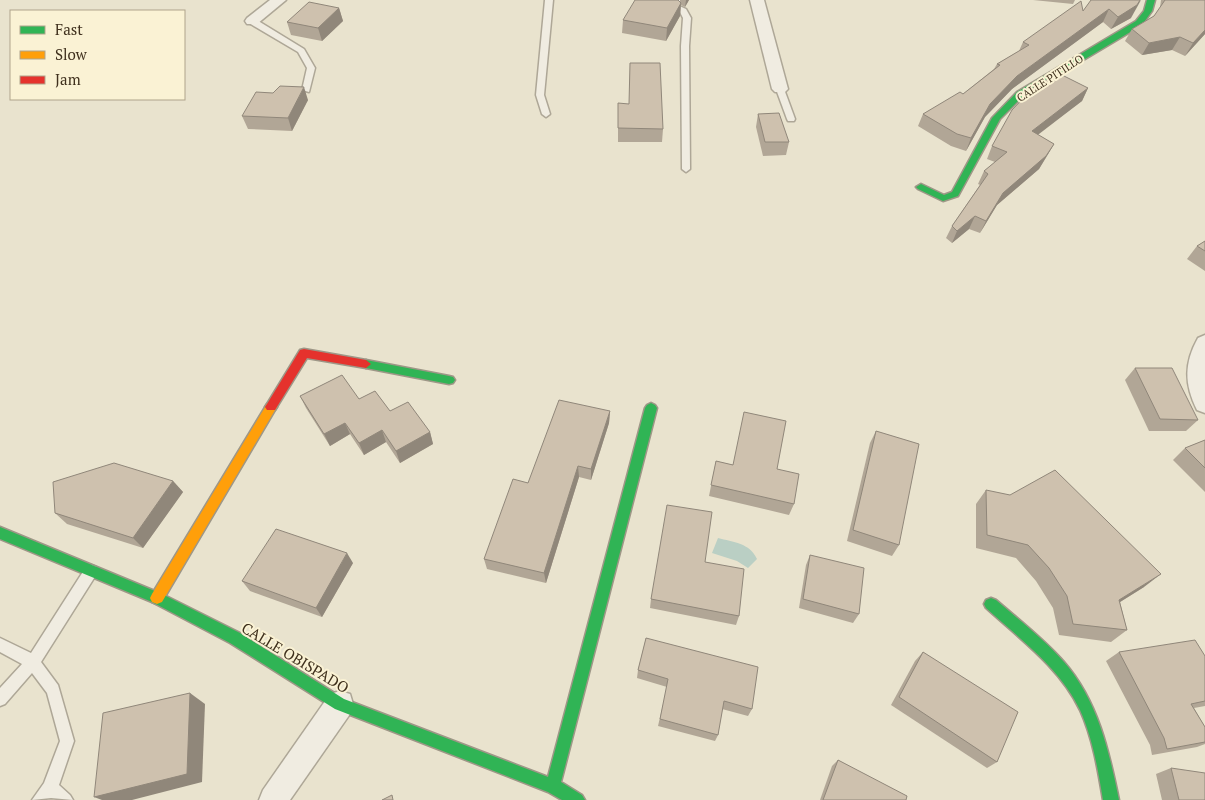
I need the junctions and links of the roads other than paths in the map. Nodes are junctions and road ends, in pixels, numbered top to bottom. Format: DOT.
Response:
graph roads {
  1 [pos="279,0"];
  2 [pos="549,0"];
  3 [pos="677,0"];
  4 [pos="757,0"];
  5 [pos="1151,0"];
  6 [pos="252,21"];
  7 [pos="780,89"];
  8 [pos="306,90"];
  9 [pos="546,114"];
  10 [pos="791,119"];
  11 [pos="686,169"];
  12 [pos="921,187"];
  13 [pos="1205,343"];
  14 [pos="450,380"];
  15 [pos="1205,404"];
  16 [pos="651,408"];
  17 [pos="0,533"];
  18 [pos="92,571"];
  19 [pos="157,598"];
  20 [pos="991,604"];
  21 [pos="0,645"];
  22 [pos="33,662"];
  23 [pos="0,699"];
  24 [pos="340,704"];
  25 [pos="553,786"];
  26 [pos="50,788"];
  27 [pos="40,800"];
  28 [pos="65,800"];
  29 [pos="273,800"];
  30 [pos="577,800"];
  31 [pos="1111,800"];
  1 -- 6 [label="street"];
  2 -- 9 [label="lane"];
  3 -- 11 [label="lane"];
  4 -- 7 [label="street"];
  5 -- 12 [label="street, CALLE PITILLO"];
  6 -- 8 [label="lane"];
  7 -- 10 [label="lane"];
  13 -- 15 [label="street"];
  14 -- 19 [label="street"];
  16 -- 25 [label="street"];
  17 -- 18 [label="street, CALLE OBISPADO"];
  18 -- 19 [label="street, CALLE OBISPADO"];
  18 -- 22 [label="lane"];
  19 -- 24 [label="street, CALLE OBISPADO"];
  20 -- 31 [label="street"];
  21 -- 22 [label="lane"];
  22 -- 23 [label="lane"];
  22 -- 26 [label="lane"];
  24 -- 25 [label="street, CALLE OBISPADO"];
  24 -- 29 [label="street"];
  25 -- 30 [label="street, CALLE OBISPADO"];
  26 -- 27 [label="lane"];
  26 -- 28 [label="lane"];
}
